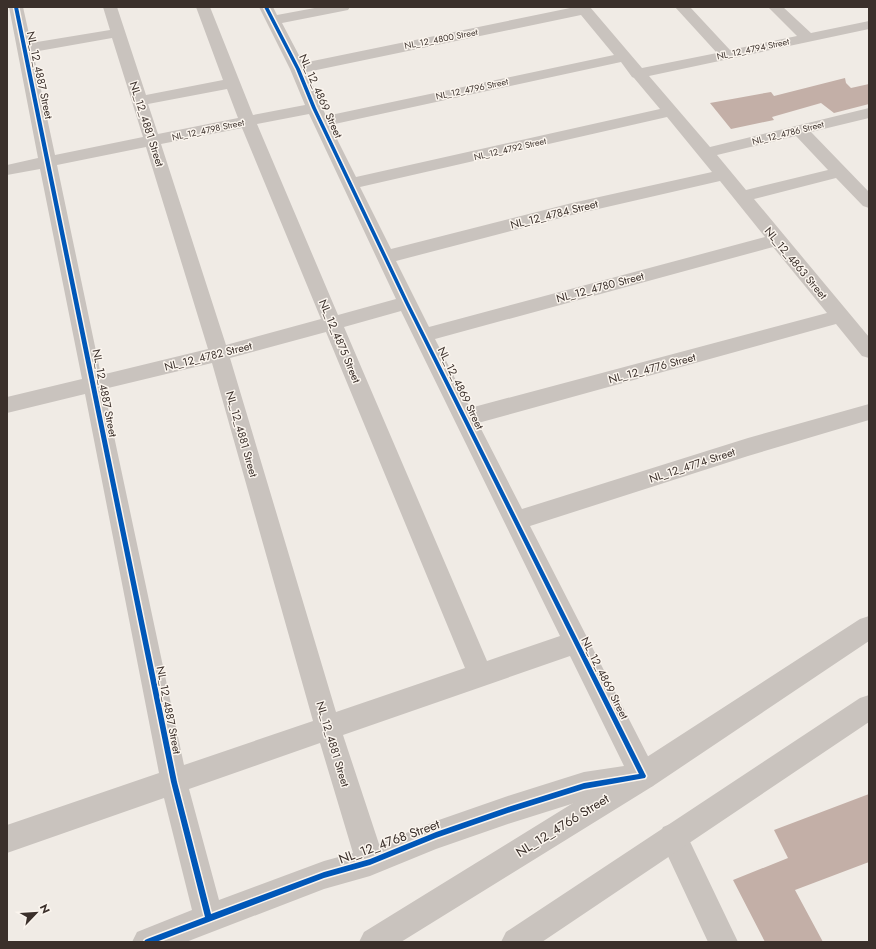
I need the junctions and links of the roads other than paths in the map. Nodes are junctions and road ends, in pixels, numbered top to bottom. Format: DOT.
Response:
graph roads {
  1 [pos="16,7"];
  2 [pos="110,7"];
  3 [pos="203,7"];
  4 [pos="338,7"];
  5 [pos="682,7"];
  6 [pos="775,7"];
  7 [pos="584,9"];
  8 [pos="270,14"];
  9 [pos="869,25"];
  10 [pos="117,33"];
  11 [pos="808,38"];
  12 [pos="25,49"];
  13 [pos="728,55"];
  14 [pos="624,57"];
  15 [pos="298,69"];
  16 [pos="637,74"];
  17 [pos="232,83"];
  18 [pos="140,101"];
  19 [pos="670,112"];
  20 [pos="869,113"];
  21 [pos="317,115"];
  22 [pos="247,122"];
  23 [pos="799,130"];
  24 [pos="152,141"];
  25 [pos="706,153"];
  26 [pos="48,161"];
  27 [pos="7,170"];
  28 [pos="840,172"];
  29 [pos="723,175"];
  30 [pos="350,184"];
  31 [pos="741,197"];
  32 [pos="869,202"];
  33 [pos="776,240"];
  34 [pos="386,257"];
  35 [pos="408,303"];
  36 [pos="840,316"];
  37 [pos="333,324"];
  38 [pos="424,335"];
  39 [pos="869,351"];
  40 [pos="219,354"];
  41 [pos="92,383"];
  42 [pos="7,405"];
  43 [pos="869,412"];
  44 [pos="465,418"];
  45 [pos="515,521"];
  46 [pos="869,627"];
  47 [pos="576,642"];
  48 [pos="480,674"];
  49 [pos="869,707"];
  50 [pos="328,728"];
  51 [pos="643,776"];
  52 [pos="174,782"];
  53 [pos="674,837"];
  54 [pos="7,840"];
  55 [pos="370,862"];
  56 [pos="209,919"];
  57 [pos="147,942"];
  58 [pos="374,942"];
  59 [pos="516,942"];
  60 [pos="723,942"];
  1 -- 12 [label="street, NL_12_4887 Street"];
  2 -- 10 [label="street, NL_12_4881 Street"];
  3 -- 17 [label="street, NL_12_4875 Street"];
  4 -- 8 [label="street"];
  5 -- 13 [label="street"];
  6 -- 11 [label="street"];
  7 -- 14 [label="street"];
  7 -- 15 [label="street, NL_12_4800 Street"];
  8 -- 15 [label="street, NL_12_4869 Street"];
  9 -- 11 [label="street, NL_12_4794 Street"];
  10 -- 12 [label="street"];
  10 -- 18 [label="street, NL_12_4881 Street"];
  11 -- 13 [label="street, NL_12_4794 Street"];
  12 -- 26 [label="street, NL_12_4887 Street"];
  13 -- 16 [label="street, NL_12_4794 Street"];
  14 -- 16 [label="street"];
  14 -- 21 [label="street, NL_12_4796 Street"];
  15 -- 21 [label="street, NL_12_4869 Street"];
  16 -- 19 [label="street"];
  17 -- 18 [label="street"];
  17 -- 22 [label="street, NL_12_4875 Street"];
  18 -- 24 [label="street, NL_12_4881 Street"];
  19 -- 25 [label="street"];
  19 -- 30 [label="street, NL_12_4792 Street"];
  20 -- 23 [label="street, NL_12_4786 Street"];
  21 -- 22 [label="street, NL_12_4798 Street"];
  21 -- 30 [label="street, NL_12_4869 Street"];
  22 -- 24 [label="street, NL_12_4798 Street"];
  22 -- 37 [label="street, NL_12_4875 Street"];
  23 -- 25 [label="street, NL_12_4786 Street"];
  23 -- 28 [label="street"];
  24 -- 26 [label="street, NL_12_4798 Street"];
  24 -- 40 [label="street, NL_12_4881 Street"];
  25 -- 29 [label="street, NL_12_4863 Street"];
  26 -- 27 [label="street, NL_12_4798 Street"];
  26 -- 41 [label="street, NL_12_4887 Street"];
  28 -- 31 [label="street"];
  28 -- 32 [label="street"];
  29 -- 31 [label="street, NL_12_4863 Street"];
  29 -- 34 [label="street, NL_12_4784 Street"];
  30 -- 34 [label="street, NL_12_4869 Street"];
  31 -- 33 [label="street, NL_12_4863 Street"];
  33 -- 36 [label="street, NL_12_4863 Street"];
  33 -- 38 [label="street, NL_12_4780 Street"];
  34 -- 35 [label="street, NL_12_4869 Street"];
  35 -- 37 [label="street, NL_12_4782 Street"];
  35 -- 38 [label="street, NL_12_4869 Street"];
  36 -- 39 [label="street, NL_12_4863 Street"];
  36 -- 44 [label="street, NL_12_4776 Street"];
  37 -- 40 [label="street, NL_12_4782 Street"];
  37 -- 48 [label="street, NL_12_4875 Street"];
  38 -- 44 [label="street, NL_12_4869 Street"];
  40 -- 41 [label="street, NL_12_4782 Street"];
  40 -- 50 [label="street, NL_12_4881 Street"];
  41 -- 42 [label="street, NL_12_4782 Street"];
  41 -- 52 [label="street, NL_12_4887 Street"];
  43 -- 45 [label="street, NL_12_4774 Street"];
  44 -- 45 [label="street, NL_12_4869 Street"];
  45 -- 47 [label="street, NL_12_4869 Street"];
  46 -- 51 [label="street, NL_12_4766 Street"];
  47 -- 48 [label="street"];
  47 -- 51 [label="street, NL_12_4869 Street"];
  48 -- 50 [label="street"];
  49 -- 53 [label="street"];
  50 -- 52 [label="street"];
  50 -- 55 [label="street, NL_12_4881 Street"];
  51 -- 55 [label="street, NL_12_4768 Street"];
  51 -- 58 [label="street, NL_12_4766 Street"];
  52 -- 54 [label="street"];
  52 -- 56 [label="street, NL_12_4887 Street"];
  53 -- 59 [label="street"];
  53 -- 60 [label="street"];
  55 -- 56 [label="street, NL_12_4768 Street"];
  56 -- 57 [label="street, NL_12_4768 Street"];
}
